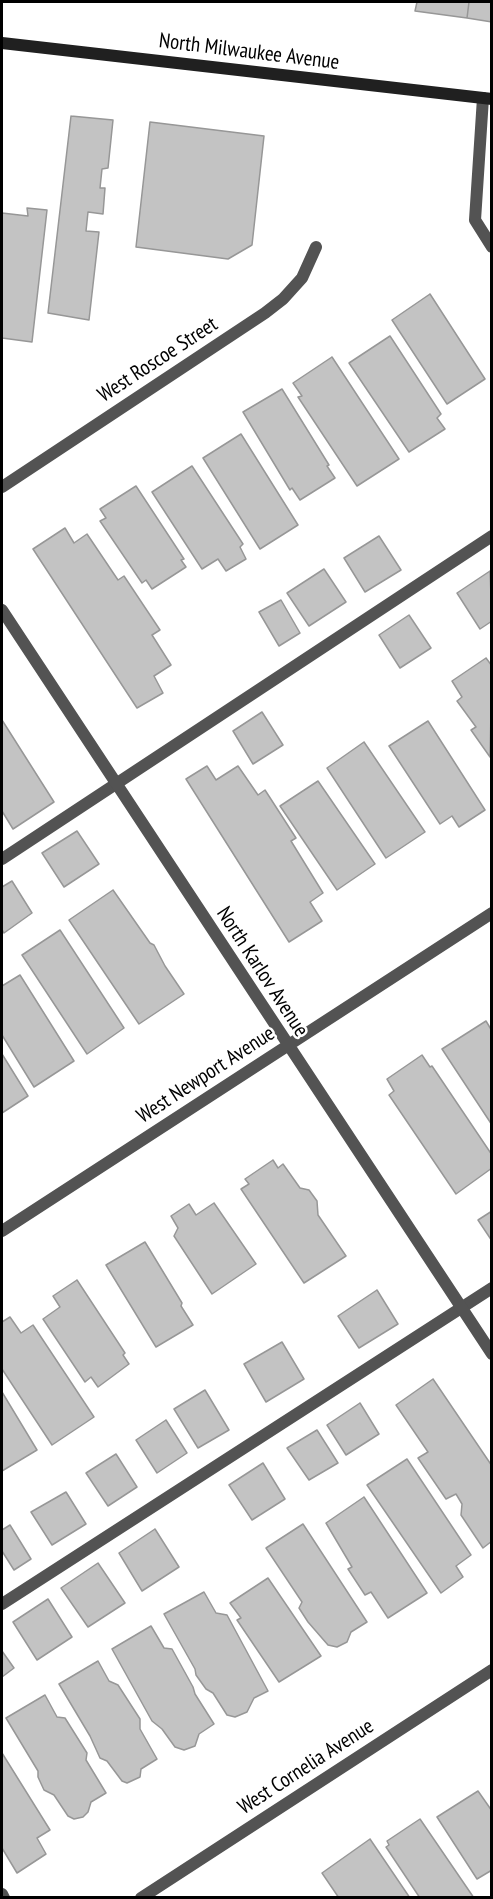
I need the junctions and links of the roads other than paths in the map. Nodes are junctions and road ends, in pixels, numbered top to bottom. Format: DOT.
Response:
graph roads {
  1 [pos="2,43"];
  2 [pos="487,98"];
  3 [pos="316,247"];
  4 [pos="492,247"];
  5 [pos="2,487"];
  6 [pos="492,536"];
  7 [pos="2,610"];
  8 [pos="116,785"];
  9 [pos="2,859"];
  10 [pos="492,913"];
  11 [pos="288,1046"];
  12 [pos="2,1231"];
  13 [pos="492,1288"];
  14 [pos="460,1308"];
  15 [pos="492,1354"];
  16 [pos="2,1604"];
  17 [pos="492,1670"];
  18 [pos="141,1898"];
  1 -- 2 [label="main road, North Milwaukee Avenue"];
  2 -- 4 [label="street"];
  3 -- 5 [label="street, West Roscoe Street"];
  6 -- 8 [label="street"];
  7 -- 8 [label="street, North Karlov Avenue"];
  8 -- 9 [label="street"];
  8 -- 11 [label="street, North Karlov Avenue"];
  10 -- 11 [label="street, West Newport Avenue"];
  11 -- 12 [label="street, West Newport Avenue"];
  11 -- 14 [label="street, North Karlov Avenue"];
  13 -- 14 [label="street"];
  14 -- 15 [label="street, North Karlov Avenue"];
  14 -- 16 [label="street"];
  17 -- 18 [label="street, West Cornelia Avenue"];
}
